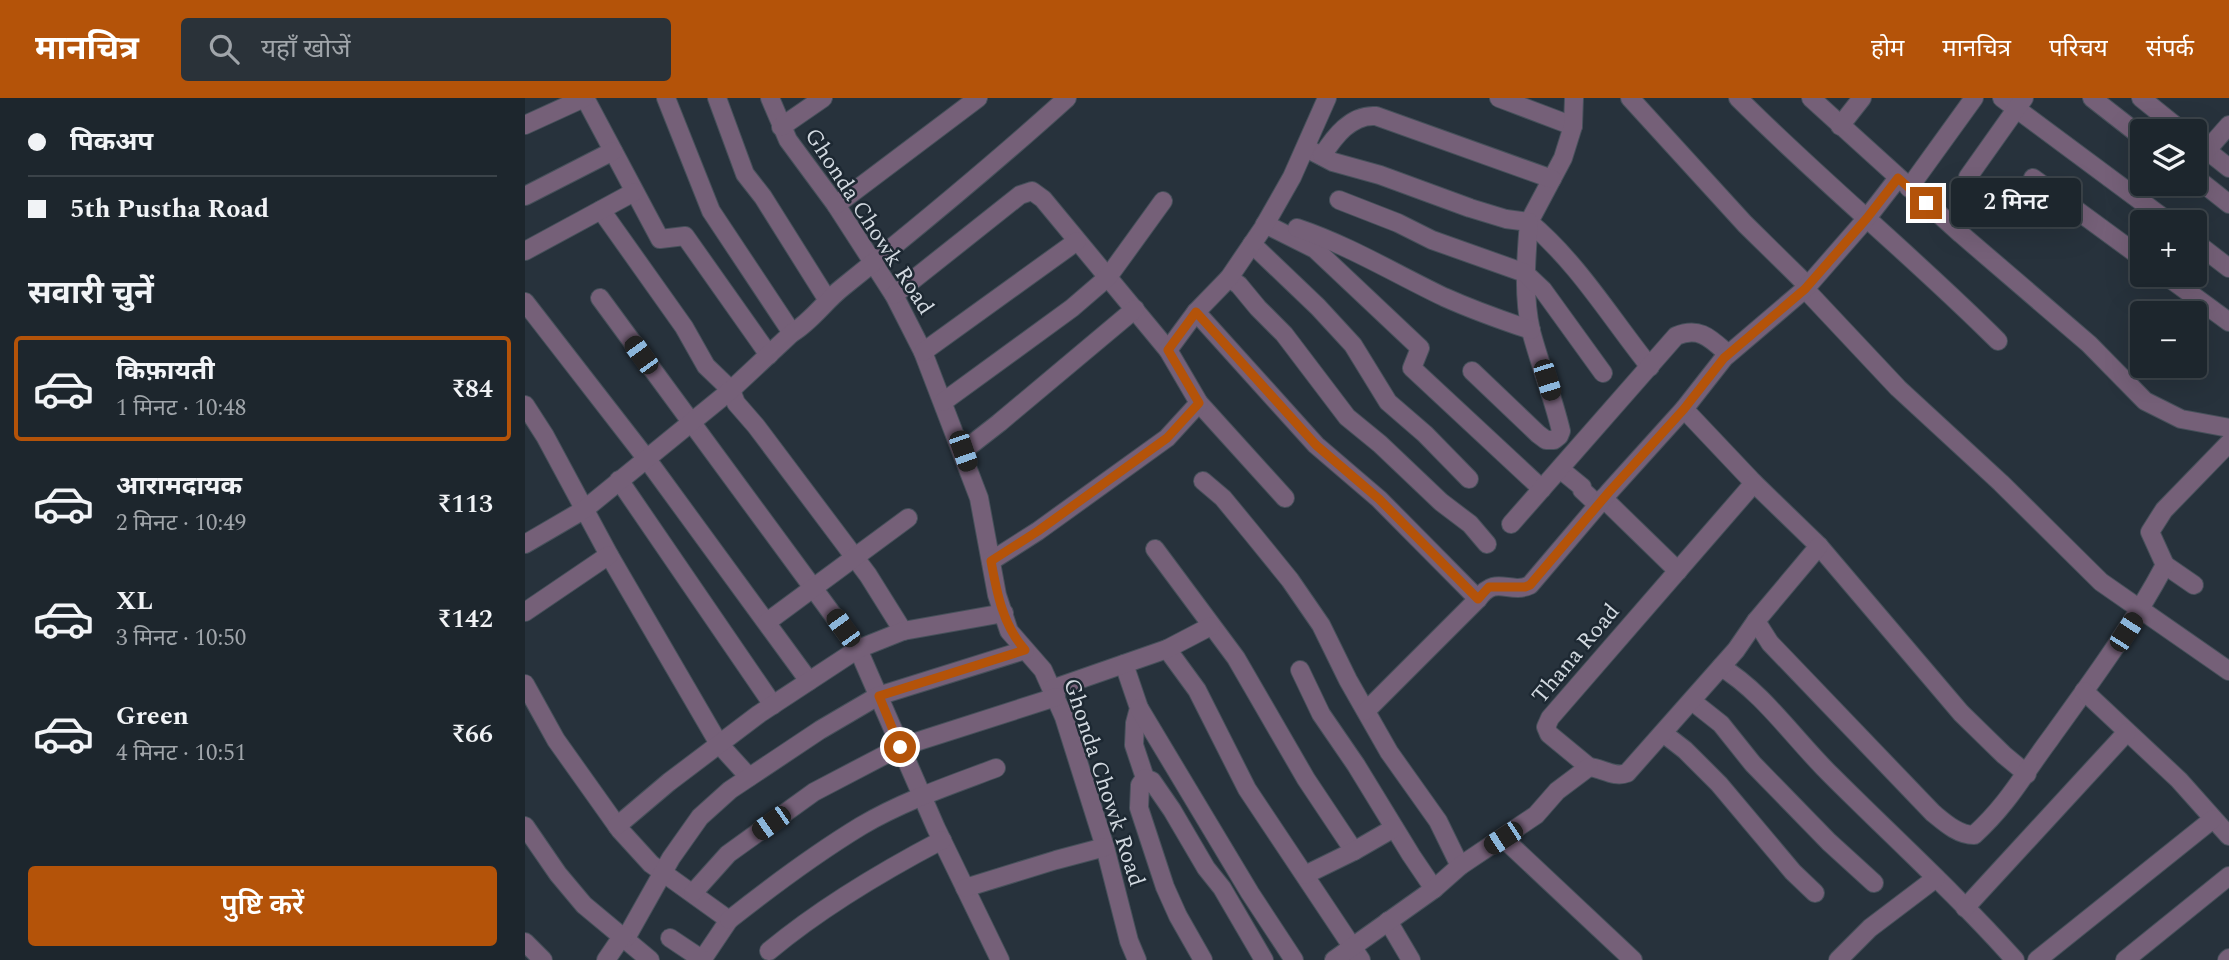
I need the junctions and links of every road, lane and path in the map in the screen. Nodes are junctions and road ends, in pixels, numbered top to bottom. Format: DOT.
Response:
graph roads {
  1 [pos="584,98"];
  2 [pos="666,98"];
  3 [pos="717,98"];
  4 [pos="770,98"];
  5 [pos="823,98"];
  6 [pos="978,98"];
  7 [pos="1066,98"];
  8 [pos="1327,98"];
  9 [pos="1499,98"];
  10 [pos="1574,98"];
  11 [pos="1630,98"];
  12 [pos="1738,98"];
  13 [pos="1811,98"];
  14 [pos="1862,98"];
  15 [pos="1974,98"];
  16 [pos="2002,98"];
  17 [pos="2092,98"];
  18 [pos="2141,98"];
  19 [pos="2021,104"];
  20 [pos="2167,119"];
  21 [pos="525,125"];
  22 [pos="2229,125"];
  23 [pos="1573,126"];
  24 [pos="1840,126"];
  25 [pos="781,127"];
  26 [pos="2130,128"];
  27 [pos="2207,142"];
  28 [pos="613,151"];
  29 [pos="2207,151"];
  30 [pos="1314,152"];
  31 [pos="2229,168"];
  32 [pos="1968,177"];
  33 [pos="2033,178"];
  34 [pos="1552,179"];
  35 [pos="1904,183"];
  36 [pos="2207,187"];
  37 [pos="634,192"];
  38 [pos="525,196"];
  39 [pos="1339,200"];
  40 [pos="1163,201"];
  41 [pos="2229,204"];
  42 [pos="836,205"];
  43 [pos="601,210"];
  44 [pos="2154,210"];
  45 [pos="1867,218"];
  46 [pos="1267,221"];
  47 [pos="1529,222"];
  48 [pos="1077,241"];
  49 [pos="1252,244"];
  50 [pos="2130,249"];
  51 [pos="525,251"];
  52 [pos="2207,251"];
  53 [pos="873,262"];
  54 [pos="2229,268"];
  55 [pos="1525,273"];
  56 [pos="1108,277"];
  57 [pos="1229,278"];
  58 [pos="1806,287"];
  59 [pos="2181,287"];
  60 [pos="894,295"];
  61 [pos="600,298"];
  62 [pos="827,299"];
  63 [pos="525,302"];
  64 [pos="1135,309"];
  65 [pos="1196,312"];
  66 [pos="2229,322"];
  67 [pos="1531,330"];
  68 [pos="792,333"];
  69 [pos="1998,341"];
  70 [pos="1168,350"];
  71 [pos="923,352"];
  72 [pos="1728,354"];
  73 [pos="769,355"];
  74 [pos="1650,367"];
  75 [pos="1472,370"];
  76 [pos="1603,373"];
  77 [pos="731,390"];
  78 [pos="943,402"];
  79 [pos="1199,403"];
  80 [pos="525,405"];
  81 [pos="1684,409"];
  82 [pos="692,424"];
  83 [pos="2229,428"];
  84 [pos="2229,443"];
  85 [pos="963,451"];
  86 [pos="646,458"];
  87 [pos="1560,469"];
  88 [pos="1469,479"];
  89 [pos="619,480"];
  90 [pos="1203,481"];
  91 [pos="1754,483"];
  92 [pos="1542,489"];
  93 [pos="1285,498"];
  94 [pos="1601,502"];
  95 [pos="585,509"];
  96 [pos="908,518"];
  97 [pos="1511,524"];
  98 [pos="525,544"];
  99 [pos="1487,544"];
  100 [pos="1819,546"];
  101 [pos="1155,549"];
  102 [pos="609,555"];
  103 [pos="853,556"];
  104 [pos="991,561"];
  105 [pos="2165,565"];
  106 [pos="1678,570"];
  107 [pos="2195,585"];
  108 [pos="813,587"];
  109 [pos="1478,599"];
  110 [pos="2141,610"];
  111 [pos="525,612"];
  112 [pos="1004,613"];
  113 [pos="1756,621"];
  114 [pos="767,622"];
  115 [pos="1212,626"];
  116 [pos="903,631"];
  117 [pos="858,649"];
  118 [pos="1167,649"];
  119 [pos="1025,650"];
  120 [pos="1124,664"];
  121 [pos="1721,667"];
  122 [pos="1300,670"];
  123 [pos="2229,671"];
  124 [pos="809,681"];
  125 [pos="525,684"];
  126 [pos="2084,691"];
  127 [pos="1054,693"];
  128 [pos="879,696"];
  129 [pos="1692,701"];
  130 [pos="773,705"];
  131 [pos="1139,708"];
  132 [pos="1366,711"];
  133 [pos="2127,732"];
  134 [pos="1664,733"];
  135 [pos="719,744"];
  136 [pos="900,747"];
  137 [pos="1589,767"];
  138 [pos="996,768"];
  139 [pos="2027,774"];
  140 [pos="750,777"];
  141 [pos="1145,778"];
  142 [pos="922,796"];
  143 [pos="2213,819"];
  144 [pos="525,826"];
  145 [pos="617,826"];
  146 [pos="1394,828"];
  147 [pos="2229,836"];
  148 [pos="1503,838"];
  149 [pos="942,840"];
  150 [pos="1105,847"];
  151 [pos="1355,851"];
  152 [pos="1460,866"];
  153 [pos="663,873"];
  154 [pos="1305,875"];
  155 [pos="2229,876"];
  156 [pos="1935,878"];
  157 [pos="1874,883"];
  158 [pos="965,888"];
  159 [pos="1434,889"];
  160 [pos="693,893"];
  161 [pos="1815,893"];
  162 [pos="1965,908"];
  163 [pos="729,920"];
  164 [pos="1388,921"];
  165 [pos="625,937"];
  166 [pos="670,938"];
  167 [pos="525,942"];
  168 [pos="769,951"];
  169 [pos="1356,953"];
  170 [pos="1846,957"];
  171 [pos="543,960"];
  172 [pos="606,960"];
  173 [pos="650,960"];
  174 [pos="702,960"];
  175 [pos="1000,960"];
  176 [pos="1137,960"];
  177 [pos="1203,960"];
  178 [pos="1264,960"];
  179 [pos="1294,960"];
  180 [pos="1334,960"];
  181 [pos="1411,960"];
  182 [pos="1633,960"];
  183 [pos="2015,960"];
  184 [pos="2037,960"];
  185 [pos="2125,960"];
  1 -- 21 [label="street"];
  1 -- 28 [label="street"];
  2 -- 68 [label="street"];
  3 -- 62 [label="street"];
  4 -- 25 [label="street, Ghonda Chowk Road"];
  5 -- 25 [label="street"];
  6 -- 42 [label="street"];
  7 -- 53 [label="street"];
  8 -- 30 [label="street"];
  9 -- 23 [label="street"];
  10 -- 23 [label="street"];
  11 -- 58 [label="street"];
  12 -- 45 [label="street"];
  13 -- 24 [label="street"];
  14 -- 24 [label="street"];
  15 -- 35 [label="street"];
  16 -- 19 [label="street"];
  17 -- 26 [label="street"];
  18 -- 20 [label="street"];
  19 -- 32 [label="street"];
  19 -- 44 [label="street"];
  22 -- 27 [label="street"];
  23 -- 34 [label="street"];
  24 -- 35 [label="street"];
  25 -- 42 [label="street, Ghonda Chowk Road"];
  28 -- 37 [label="street"];
  28 -- 38 [label="street"];
  29 -- 31 [label="street"];
  30 -- 34 [label="street"];
  30 -- 46 [label="street"];
  30 -- 47 [label="street"];
  33 -- 50 [label="street"];
  34 -- 47 [label="street"];
  35 -- 45 [label="street"];
  35 -- 83 [label="street"];
  36 -- 41 [label="street"];
  37 -- 43 [label="street"];
  37 -- 73 [label="street"];
  39 -- 55 [label="street"];
  40 -- 56 [label="street"];
  42 -- 53 [label="street, Ghonda Chowk Road"];
  43 -- 51 [label="street"];
  43 -- 77 [label="street"];
  45 -- 58 [label="street"];
  45 -- 69 [label="street"];
  46 -- 49 [label="street"];
  46 -- 67 [label="street"];
  46 -- 92 [label="street"];
  47 -- 55 [label="street"];
  47 -- 74 [label="street"];
  48 -- 56 [label="street"];
  48 -- 60 [label="street"];
  48 -- 71 [label="street"];
  49 -- 57 [label="street"];
  49 -- 88 [label="street"];
  52 -- 54 [label="street"];
  53 -- 60 [label="street, Ghonda Chowk Road"];
  53 -- 62 [label="street"];
  55 -- 67 [label="street"];
  55 -- 76 [label="street"];
  56 -- 64 [label="street"];
  56 -- 78 [label="street"];
  57 -- 65 [label="street"];
  57 -- 99 [label="street"];
  58 -- 72 [label="street"];
  58 -- 110 [label="street"];
  59 -- 66 [label="street"];
  60 -- 71 [label="street, Ghonda Chowk Road"];
  61 -- 82 [label="street"];
  62 -- 68 [label="street"];
  63 -- 86 [label="street"];
  64 -- 70 [label="street"];
  64 -- 85 [label="street"];
  65 -- 70 [label="street"];
  65 -- 109 [label="street"];
  67 -- 75 [label="street"];
  68 -- 73 [label="street"];
  70 -- 79 [label="street"];
  71 -- 78 [label="street, Ghonda Chowk Road"];
  72 -- 74 [label="street"];
  72 -- 81 [label="street"];
  73 -- 77 [label="street"];
  74 -- 87 [label="street"];
  77 -- 82 [label="street"];
  77 -- 103 [label="street"];
  78 -- 85 [label="street, Ghonda Chowk Road"];
  79 -- 93 [label="street"];
  79 -- 104 [label="street"];
  80 -- 95 [label="street"];
  81 -- 91 [label="street"];
  81 -- 94 [label="street"];
  82 -- 86 [label="street"];
  82 -- 108 [label="street"];
  84 -- 105 [label="street"];
  85 -- 104 [label="street, Ghonda Chowk Road"];
  86 -- 89 [label="street"];
  86 -- 114 [label="street"];
  87 -- 92 [label="street"];
  87 -- 94 [label="street"];
  89 -- 95 [label="street"];
  89 -- 130 [label="street"];
  90 -- 132 [label="street"];
  91 -- 100 [label="street"];
  91 -- 106 [label="street, Thana Road"];
  92 -- 97 [label="street"];
  94 -- 106 [label="street"];
  94 -- 109 [label="street"];
  95 -- 98 [label="street"];
  95 -- 102 [label="street"];
  96 -- 103 [label="street"];
  100 -- 113 [label="street"];
  100 -- 139 [label="street"];
  101 -- 115 [label="street"];
  102 -- 111 [label="street"];
  102 -- 135 [label="street"];
  103 -- 108 [label="street"];
  103 -- 116 [label="street"];
  104 -- 112 [label="street, Ghonda Chowk Road"];
  105 -- 107 [label="street"];
  105 -- 110 [label="street"];
  106 -- 137 [label="street, Thana Road"];
  108 -- 114 [label="street"];
  108 -- 117 [label="street"];
  109 -- 132 [label="street"];
  110 -- 123 [label="street"];
  110 -- 126 [label="street"];
  112 -- 116 [label="street"];
  112 -- 119 [label="street, Ghonda Chowk Road"];
  113 -- 121 [label="street"];
  113 -- 139 [label="street"];
  114 -- 124 [label="street"];
  115 -- 118 [label="street"];
  115 -- 151 [label="street"];
  116 -- 117 [label="street"];
  117 -- 124 [label="street"];
  117 -- 128 [label="street"];
  118 -- 120 [label="street"];
  118 -- 154 [label="street"];
  119 -- 127 [label="street, Ghonda Chowk Road"];
  119 -- 128 [label="street"];
  120 -- 127 [label="street"];
  120 -- 131 [label="street"];
  121 -- 129 [label="street"];
  121 -- 156 [label="street"];
  122 -- 146 [label="street"];
  124 -- 130 [label="street"];
  125 -- 145 [label="street"];
  126 -- 133 [label="street"];
  126 -- 139 [label="street"];
  127 -- 136 [label="street"];
  127 -- 150 [label="street, Ghonda Chowk Road"];
  128 -- 136 [label="street"];
  128 -- 140 [label="street"];
  129 -- 134 [label="street"];
  129 -- 157 [label="street"];
  130 -- 135 [label="street"];
  131 -- 141 [label="street"];
  131 -- 179 [label="street"];
  132 -- 152 [label="street"];
  133 -- 143 [label="street"];
  133 -- 162 [label="street"];
  134 -- 137 [label="street"];
  134 -- 161 [label="street"];
  135 -- 140 [label="street"];
  135 -- 145 [label="street"];
  136 -- 142 [label="street"];
  136 -- 160 [label="street"];
  137 -- 148 [label="street"];
  138 -- 142 [label="street"];
  140 -- 153 [label="street"];
  141 -- 177 [label="street"];
  141 -- 178 [label="street"];
  142 -- 149 [label="street"];
  142 -- 163 [label="street"];
  143 -- 147 [label="street"];
  143 -- 184 [label="street"];
  144 -- 165 [label="street"];
  145 -- 153 [label="street"];
  146 -- 151 [label="street"];
  146 -- 159 [label="street"];
  148 -- 152 [label="street"];
  148 -- 182 [label="street"];
  149 -- 158 [label="street"];
  149 -- 168 [label="street"];
  150 -- 158 [label="street"];
  150 -- 176 [label="street, Ghonda Chowk Road"];
  151 -- 154 [label="street"];
  152 -- 159 [label="street"];
  153 -- 160 [label="street"];
  153 -- 165 [label="street"];
  154 -- 169 [label="street"];
  155 -- 185 [label="street"];
  156 -- 162 [label="street"];
  156 -- 170 [label="street"];
  158 -- 175 [label="street"];
  159 -- 164 [label="street"];
  160 -- 163 [label="street"];
  162 -- 183 [label="street"];
  163 -- 174 [label="street"];
  164 -- 169 [label="street"];
  164 -- 181 [label="street"];
  165 -- 172 [label="street"];
  165 -- 173 [label="street"];
  166 -- 174 [label="street"];
  167 -- 171 [label="street"];
  169 -- 180 [label="street"];
}
